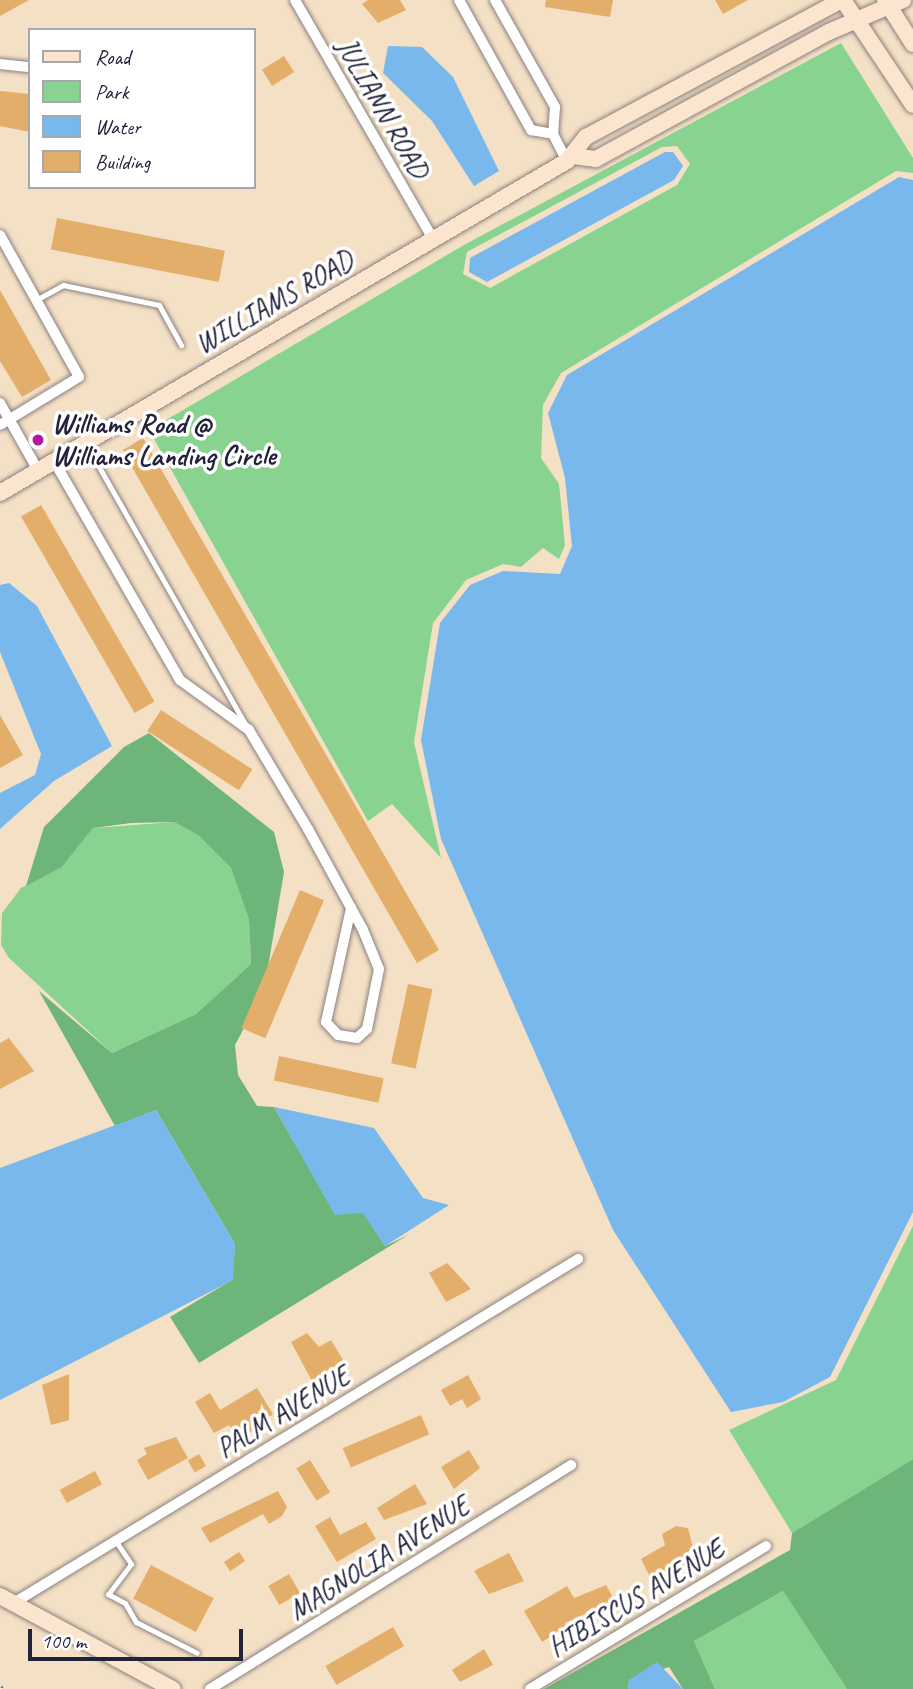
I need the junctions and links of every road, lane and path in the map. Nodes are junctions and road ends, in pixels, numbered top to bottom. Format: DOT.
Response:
graph roads {
  1 [pos="295,0"];
  2 [pos="459,0"];
  3 [pos="496,0"];
  4 [pos="842,0"];
  5 [pos="892,2"];
  6 [pos="856,20"];
  7 [pos="913,44"];
  8 [pos="0,64"];
  9 [pos="28,67"];
  10 [pos="913,105"];
  11 [pos="553,134"];
  12 [pos="570,158"];
  13 [pos="0,234"];
  14 [pos="433,239"];
  15 [pos="36,300"];
  16 [pos="181,345"];
  17 [pos="0,403"];
  18 [pos="4,422"];
  19 [pos="85,442"];
  20 [pos="54,461"];
  21 [pos="39,472"];
  22 [pos="0,493"];
  23 [pos="249,730"];
  24 [pos="351,908"];
  25 [pos="578,1259"];
  26 [pos="571,1465"];
  27 [pos="115,1541"];
  28 [pos="766,1546"];
  29 [pos="6,1600"];
  30 [pos="197,1653"];
  31 [pos="173,1689"];
  32 [pos="210,1689"];
  33 [pos="530,1689"];
  1 -- 14 [label="street, JULIANN ROAD"];
  2 -- 11 [label="street"];
  3 -- 11 [label="street"];
  4 -- 6 [label="street"];
  4 -- 12 [label="street, WILLIAMS ROAD"];
  5 -- 6 [label="street, WILLIAMS ROAD"];
  5 -- 7 [label="street"];
  6 -- 10 [label="street"];
  6 -- 12 [label="street, WILLIAMS ROAD"];
  8 -- 9 [label="street"];
  11 -- 12 [label="street"];
  12 -- 14 [label="street, WILLIAMS ROAD"];
  13 -- 15 [label="street"];
  14 -- 19 [label="street, WILLIAMS ROAD"];
  15 -- 16 [label="lane"];
  15 -- 18 [label="street"];
  17 -- 18 [label="street"];
  18 -- 21 [label="street"];
  19 -- 20 [label="street, WILLIAMS ROAD"];
  19 -- 23 [label="lane"];
  20 -- 21 [label="street, WILLIAMS ROAD"];
  20 -- 23 [label="street"];
  21 -- 22 [label="street, WILLIAMS ROAD"];
  23 -- 24 [label="street"];
  24 -- 24 [label="street"];
  25 -- 27 [label="street, PALM AVENUE"];
  26 -- 32 [label="street, MAGNOLIA AVENUE"];
  27 -- 29 [label="street, PALM AVENUE"];
  27 -- 30 [label="lane"];
  28 -- 33 [label="street, HIBISCUS AVENUE"];
  29 -- 31 [label="street"];
}
